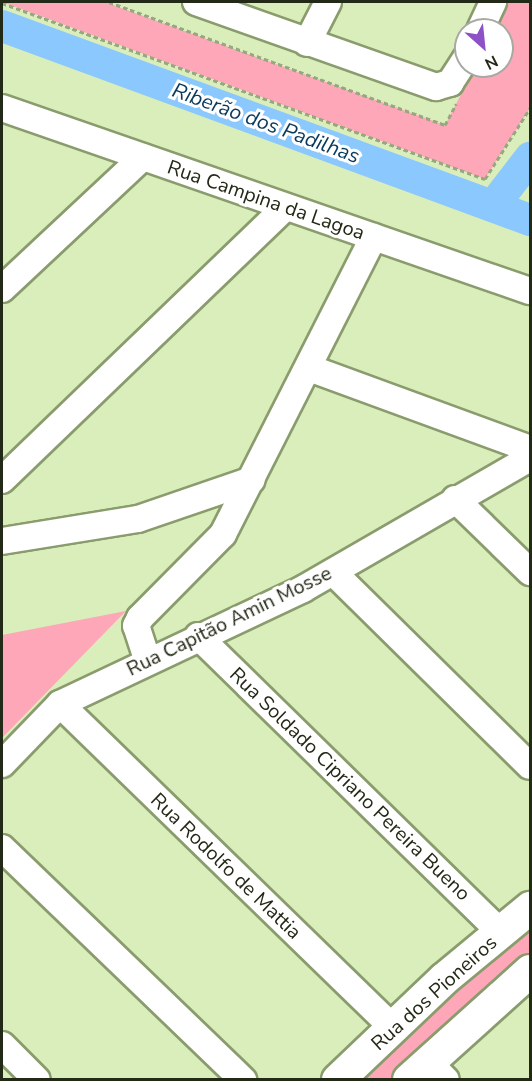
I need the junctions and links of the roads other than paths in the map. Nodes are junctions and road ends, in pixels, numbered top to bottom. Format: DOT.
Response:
graph roads {
  1 [pos="196,2"];
  2 [pos="328,2"];
  3 [pos="493,2"];
  4 [pos="486,18"];
  5 [pos="307,42"];
  6 [pos="458,78"];
  7 [pos="2,108"];
  8 [pos="143,158"];
  9 [pos="285,208"];
  10 [pos="374,237"];
  11 [pos="2,289"];
  12 [pos="531,291"];
  13 [pos="309,368"];
  14 [pos="531,449"];
  15 [pos="531,458"];
  16 [pos="2,480"];
  17 [pos="252,480"];
  18 [pos="455,499"];
  19 [pos="2,542"];
  20 [pos="333,572"];
  21 [pos="531,572"];
  22 [pos="198,636"];
  23 [pos="147,659"];
  24 [pos="60,704"];
  25 [pos="2,764"];
  26 [pos="531,766"];
  27 [pos="2,849"];
  28 [pos="531,908"];
  29 [pos="501,933"];
  30 [pos="531,971"];
  31 [pos="392,1027"];
  32 [pos="2,1045"];
  33 [pos="428,1074"];
  34 [pos="37,1080"];
  35 [pos="243,1080"];
  36 [pos="338,1080"];
  1 -- 5 [label="street"];
  2 -- 5 [label="street"];
  3 -- 4 [label="street"];
  5 -- 6 [label="street"];
  7 -- 8 [label="street, Rua Campina da Lagoa"];
  8 -- 9 [label="street, Rua Campina da Lagoa"];
  8 -- 11 [label="street"];
  9 -- 10 [label="street, Rua Campina da Lagoa"];
  9 -- 16 [label="street"];
  10 -- 12 [label="street, Rua Campina da Lagoa"];
  10 -- 13 [label="street"];
  13 -- 14 [label="street"];
  13 -- 17 [label="street"];
  15 -- 18 [label="street, Rua Capitão Amin Mosse"];
  17 -- 19 [label="street"];
  17 -- 23 [label="street"];
  18 -- 20 [label="street, Rua Capitão Amin Mosse"];
  18 -- 21 [label="street"];
  20 -- 22 [label="street, Rua Capitão Amin Mosse"];
  20 -- 26 [label="street"];
  22 -- 23 [label="street, Rua Capitão Amin Mosse"];
  22 -- 29 [label="street, Rua Soldado Cipriano Pereira Bueno"];
  23 -- 24 [label="street, Rua Capitão Amin Mosse"];
  24 -- 25 [label="street, Rua Capitão Amin Mosse"];
  24 -- 31 [label="street, Rua Rodolfo de Mattia"];
  27 -- 35 [label="street"];
  28 -- 29 [label="main road, Rua dos Pioneiros"];
  29 -- 31 [label="main road, Rua dos Pioneiros"];
  30 -- 33 [label="main road"];
  31 -- 36 [label="main road, Rua dos Pioneiros"];
  32 -- 34 [label="street"];
}
